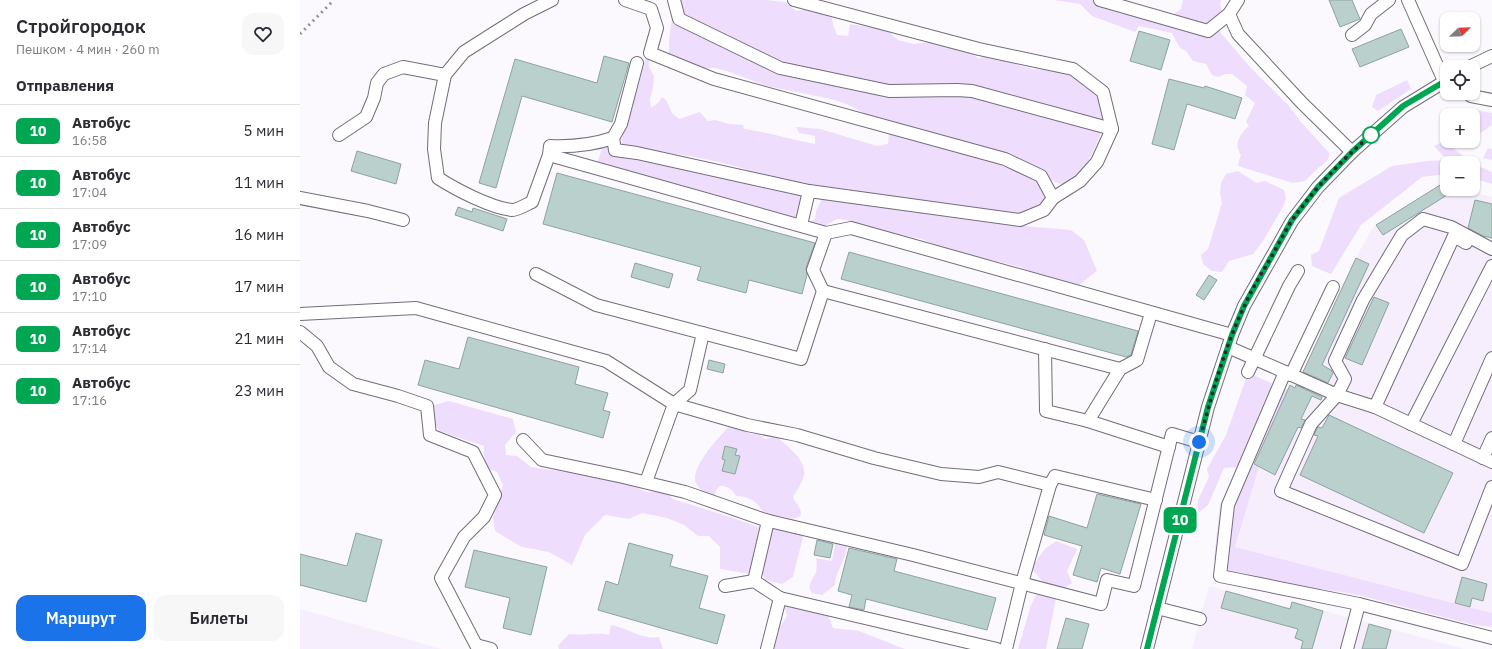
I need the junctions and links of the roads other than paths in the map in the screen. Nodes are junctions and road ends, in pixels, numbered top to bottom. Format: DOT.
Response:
graph roads {
  1 [pos="552,0"];
  2 [pos="625,0"];
  3 [pos="674,0"];
  4 [pos="794,0"];
  5 [pos="1100,0"];
  6 [pos="1238,0"];
  7 [pos="1389,0"];
  8 [pos="1408,0"];
  9 [pos="1229,14"];
  10 [pos="1352,36"];
  11 [pos="1492,56"];
  12 [pos="1480,62"];
  13 [pos="637,63"];
  14 [pos="1440,68"];
  15 [pos="445,75"];
  16 [pos="1440,84"];
  17 [pos="1480,98"];
  18 [pos="1492,100"];
  19 [pos="1112,129"];
  20 [pos="339,135"];
  21 [pos="613,138"];
  22 [pos="1352,152"];
  23 [pos="549,155"];
  24 [pos="809,191"];
  25 [pos="300,198"];
  26 [pos="1053,198"];
  27 [pos="403,220"];
  28 [pos="801,226"];
  29 [pos="826,232"];
  30 [pos="1492,249"];
  31 [pos="1492,256"];
  32 [pos="1492,266"];
  33 [pos="1298,271"];
  34 [pos="536,274"];
  35 [pos="1333,286"];
  36 [pos="823,291"];
  37 [pos="1151,313"];
  38 [pos="300,314"];
  39 [pos="300,332"];
  40 [pos="703,334"];
  41 [pos="1230,341"];
  42 [pos="1045,349"];
  43 [pos="1254,358"];
  44 [pos="1492,358"];
  45 [pos="1120,369"];
  46 [pos="1248,372"];
  47 [pos="1288,374"];
  48 [pos="1337,395"];
  49 [pos="674,404"];
  50 [pos="1375,407"];
  51 [pos="1088,421"];
  52 [pos="1411,424"];
  53 [pos="1492,438"];
  54 [pos="524,440"];
  55 [pos="1199,442"];
  56 [pos="1454,444"];
  57 [pos="1169,447"];
  58 [pos="1488,460"];
  59 [pos="646,482"];
  60 [pos="1050,485"];
  61 [pos="1492,487"];
  62 [pos="1156,500"];
  63 [pos="765,520"];
  64 [pos="754,581"];
  65 [pos="1022,583"];
  66 [pos="725,586"];
  67 [pos="780,598"];
  68 [pos="1359,604"];
  69 [pos="1157,608"];
  70 [pos="1200,620"];
  71 [pos="1492,638"];
  72 [pos="491,649"];
  73 [pos="767,649"];
  74 [pos="997,649"];
  75 [pos="1006,649"];
  76 [pos="1147,649"];
  77 [pos="1347,649"];
  1 -- 15 [label="street"];
  2 -- 26 [label="street"];
  3 -- 19 [label="street"];
  4 -- 19 [label="street"];
  5 -- 9 [label="street"];
  6 -- 9 [label="street"];
  7 -- 10 [label="street"];
  8 -- 14 [label="street"];
  9 -- 22 [label="street"];
  11 -- 12 [label="street"];
  13 -- 21 [label="street"];
  15 -- 20 [label="street"];
  15 -- 23 [label="street"];
  16 -- 22 [label="street"];
  17 -- 18 [label="street"];
  19 -- 26 [label="street"];
  21 -- 23 [label="street"];
  21 -- 24 [label="street"];
  22 -- 41 [label="street"];
  23 -- 28 [label="street"];
  24 -- 26 [label="street"];
  24 -- 28 [label="street"];
  25 -- 27 [label="street"];
  28 -- 29 [label="street"];
  29 -- 36 [label="street"];
  29 -- 37 [label="street"];
  30 -- 48 [label="street"];
  31 -- 50 [label="street"];
  32 -- 52 [label="street"];
  33 -- 43 [label="street"];
  34 -- 40 [label="street"];
  35 -- 47 [label="street"];
  36 -- 40 [label="street"];
  36 -- 42 [label="street"];
  37 -- 41 [label="street"];
  37 -- 45 [label="street"];
  38 -- 49 [label="street"];
  39 -- 72 [label="street"];
  40 -- 49 [label="street"];
  41 -- 43 [label="street"];
  41 -- 55 [label="street"];
  42 -- 45 [label="street"];
  42 -- 51 [label="street"];
  43 -- 46 [label="street"];
  43 -- 47 [label="street"];
  44 -- 56 [label="street"];
  45 -- 51 [label="street"];
  47 -- 48 [label="street"];
  47 -- 68 [label="street"];
  48 -- 50 [label="street"];
  48 -- 61 [label="street"];
  49 -- 59 [label="street"];
  49 -- 60 [label="street"];
  50 -- 52 [label="street"];
  51 -- 57 [label="street"];
  52 -- 56 [label="street"];
  53 -- 58 [label="street"];
  54 -- 59 [label="street"];
  55 -- 57 [label="street"];
  55 -- 69 [label="street"];
  56 -- 58 [label="street"];
  57 -- 62 [label="street"];
  59 -- 63 [label="street"];
  60 -- 62 [label="street"];
  60 -- 65 [label="street"];
  62 -- 65 [label="street"];
  63 -- 64 [label="street"];
  63 -- 65 [label="street"];
  64 -- 66 [label="street"];
  64 -- 67 [label="street"];
  65 -- 75 [label="street"];
  67 -- 73 [label="street"];
  67 -- 74 [label="street"];
  68 -- 71 [label="street"];
  68 -- 77 [label="street"];
  69 -- 70 [label="street"];
  69 -- 76 [label="street"];
}
